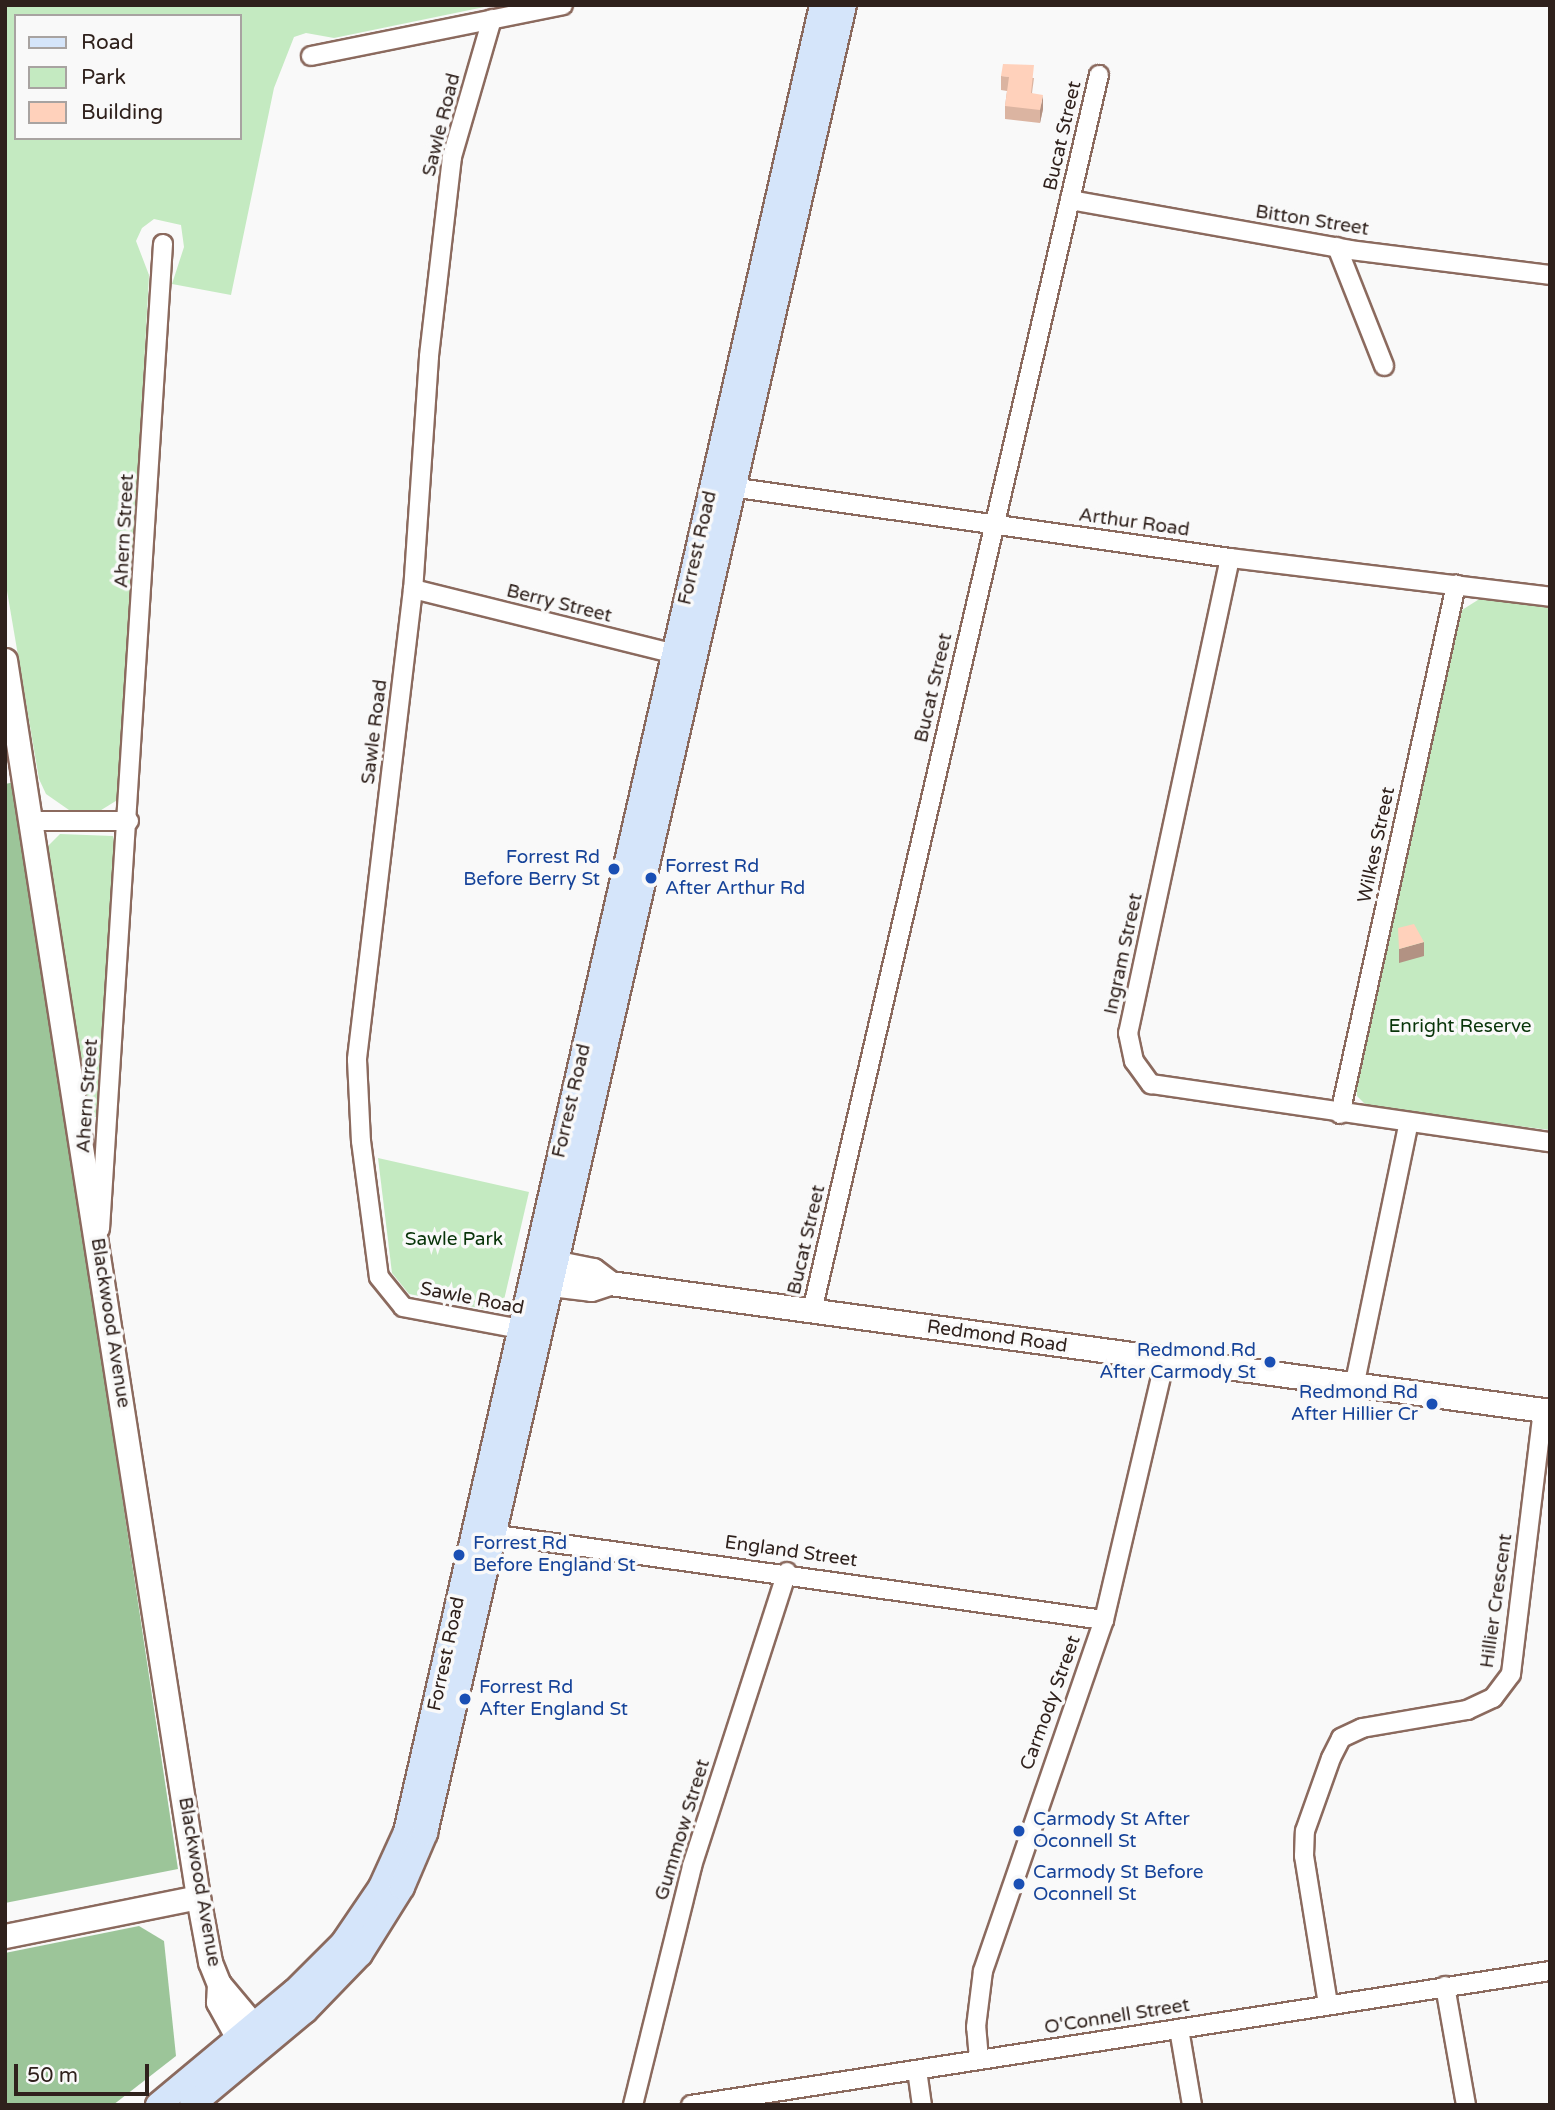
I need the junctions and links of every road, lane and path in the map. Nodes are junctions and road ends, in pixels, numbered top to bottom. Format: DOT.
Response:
graph roads {
  1 [pos="563,5"];
  2 [pos="822,5"];
  3 [pos="844,5"];
  4 [pos="492,19"];
  5 [pos="311,56"];
  6 [pos="1099,75"];
  7 [pos="1070,200"];
  8 [pos="163,244"];
  9 [pos="1337,247"];
  10 [pos="1550,275"];
  11 [pos="1384,366"];
  12 [pos="724,486"];
  13 [pos="993,525"];
  14 [pos="1230,558"];
  15 [pos="1456,585"];
  16 [pos="413,589"];
  17 [pos="1550,597"];
  18 [pos="684,656"];
  19 [pos="5,660"];
  20 [pos="31,821"];
  21 [pos="129,821"];
  22 [pos="1340,1114"];
  23 [pos="1408,1125"];
  24 [pos="1550,1142"];
  25 [pos="98,1249"];
  26 [pos="544,1272"];
  27 [pos="812,1311"];
  28 [pos="531,1331"];
  29 [pos="1165,1359"];
  30 [pos="1355,1382"];
  31 [pos="1547,1411"];
  32 [pos="484,1533"];
  33 [pos="787,1572"];
  34 [pos="1104,1620"];
  35 [pos="198,1898"];
  36 [pos="5,1936"];
  37 [pos="1550,1971"];
  38 [pos="1445,1986"];
  39 [pos="1328,2004"];
  40 [pos="1180,2029"];
  41 [pos="251,2040"];
  42 [pos="979,2059"];
  43 [pos="917,2070"];
  44 [pos="158,2105"];
  45 [pos="192,2105"];
  46 [pos="633,2105"];
  47 [pos="691,2105"];
  48 [pos="922,2105"];
  49 [pos="1192,2105"];
  50 [pos="1466,2105"];
  1 -- 4 [label="street"];
  2 -- 12 [label="main road, Forrest Road"];
  3 -- 12 [label="main road, Forrest Road"];
  4 -- 5 [label="street"];
  4 -- 16 [label="street, Sawle Road"];
  6 -- 7 [label="street, Bucat Street"];
  7 -- 9 [label="street, Bitton Street"];
  7 -- 13 [label="street, Bucat Street"];
  8 -- 21 [label="street, Ahern Street"];
  9 -- 10 [label="street, Bitton Street"];
  9 -- 11 [label="street"];
  12 -- 13 [label="street, Arthur Road"];
  12 -- 18 [label="main road, Forrest Road"];
  13 -- 14 [label="street, Arthur Road"];
  13 -- 27 [label="street, Bucat Street"];
  14 -- 15 [label="street, Arthur Road"];
  14 -- 22 [label="street, Ingram Street"];
  15 -- 17 [label="street, Arthur Road"];
  15 -- 22 [label="street, Wilkes Street"];
  16 -- 18 [label="street, Berry Street"];
  16 -- 28 [label="street, Sawle Road"];
  18 -- 26 [label="main road, Forrest Road"];
  19 -- 20 [label="street, Blackwood Avenue"];
  20 -- 21 [label="street"];
  20 -- 25 [label="street, Blackwood Avenue"];
  21 -- 25 [label="street, Ahern Street"];
  22 -- 23 [label="street, Ingram Street"];
  23 -- 24 [label="street, Ingram Street"];
  23 -- 30 [label="street"];
  25 -- 35 [label="street, Blackwood Avenue"];
  26 -- 27 [label="street, Redmond Road"];
  26 -- 28 [label="main road, Forrest Road"];
  27 -- 29 [label="street, Redmond Road"];
  28 -- 32 [label="main road, Forrest Road"];
  29 -- 30 [label="street, Redmond Road"];
  29 -- 34 [label="street, Carmody Street"];
  30 -- 31 [label="street, Redmond Road"];
  31 -- 39 [label="street, Hillier Crescent"];
  32 -- 33 [label="street, England Street"];
  32 -- 41 [label="main road, Forrest Road"];
  33 -- 34 [label="street, England Street"];
  33 -- 46 [label="street, Gummow Street"];
  34 -- 42 [label="street, Carmody Street"];
  35 -- 36 [label="street"];
  35 -- 41 [label="street, Blackwood Avenue"];
  37 -- 38 [label="street, O'Connell Street"];
  38 -- 39 [label="street, O'Connell Street"];
  38 -- 50 [label="street"];
  39 -- 40 [label="street, O'Connell Street"];
  40 -- 42 [label="street, O'Connell Street"];
  40 -- 49 [label="street"];
  41 -- 44 [label="main road, Forrest Road"];
  41 -- 45 [label="main road, Forrest Road"];
  42 -- 43 [label="street, O'Connell Street"];
  43 -- 47 [label="street, O'Connell Street"];
  43 -- 48 [label="street"];
}
